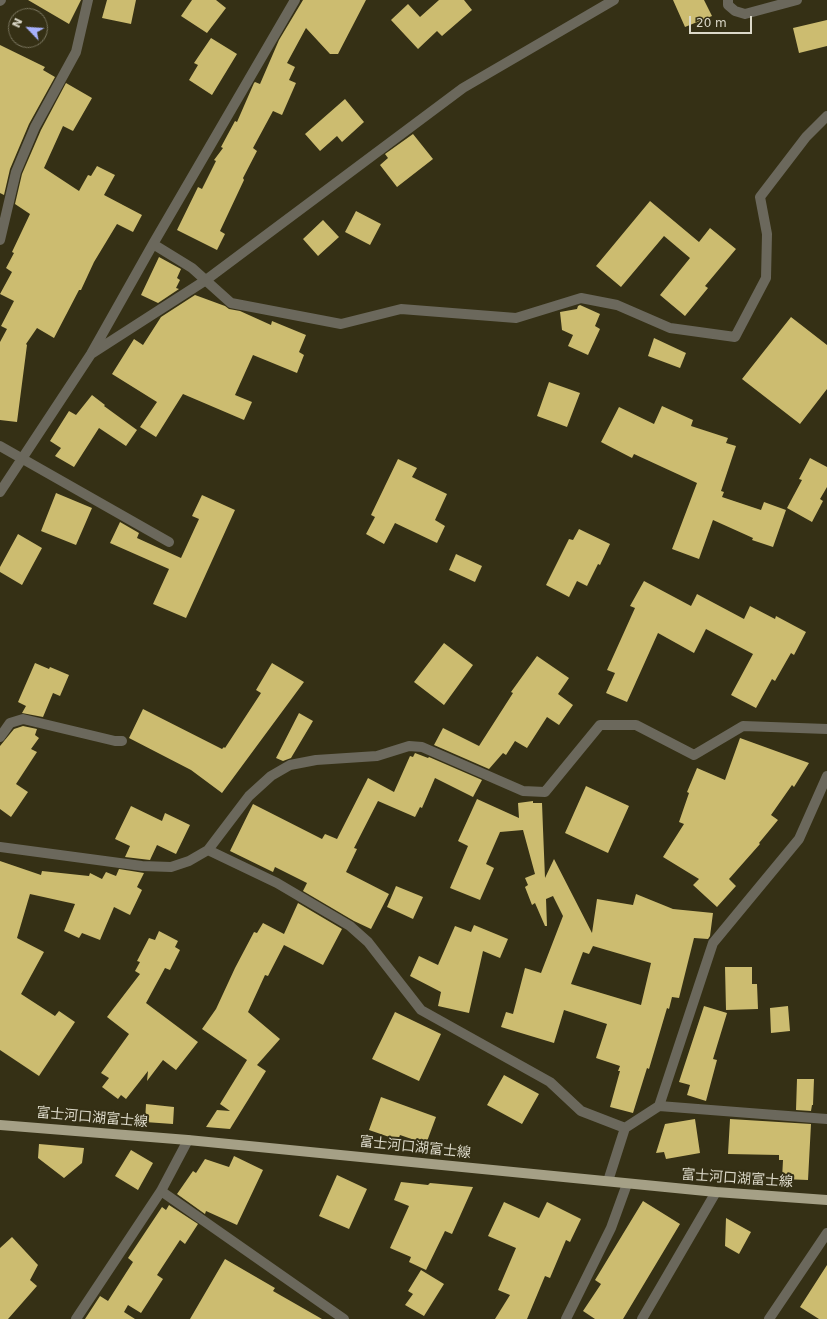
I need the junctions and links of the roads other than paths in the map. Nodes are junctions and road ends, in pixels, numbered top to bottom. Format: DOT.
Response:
graph roads {
  1 [pos="88,0"];
  2 [pos="614,0"];
  3 [pos="728,0"];
  4 [pos="797,0"];
  5 [pos="293,1"];
  6 [pos="827,116"];
  7 [pos="0,240"];
  8 [pos="153,244"];
  9 [pos="206,280"];
  10 [pos="91,354"];
  11 [pos="0,446"];
  12 [pos="22,458"];
  13 [pos="0,492"];
  14 [pos="169,542"];
  15 [pos="827,729"];
  16 [pos="0,737"];
  17 [pos="122,741"];
  18 [pos="827,776"];
  19 [pos="0,847"];
  20 [pos="208,850"];
  21 [pos="659,1106"];
  22 [pos="827,1119"];
  23 [pos="0,1124"];
  24 [pos="625,1128"];
  25 [pos="188,1140"];
  26 [pos="608,1181"];
  27 [pos="627,1184"];
  28 [pos="161,1191"];
  29 [pos="716,1192"];
  30 [pos="827,1200"];
  31 [pos="827,1233"];
  32 [pos="76,1319"];
  33 [pos="344,1319"];
  34 [pos="566,1319"];
  35 [pos="642,1319"];
  36 [pos="769,1319"];
  1 -- 7 [label="street"];
  2 -- 9 [label="street"];
  3 -- 4 [label="street"];
  5 -- 8 [label="street"];
  6 -- 9 [label="street"];
  8 -- 9 [label="street"];
  8 -- 10 [label="street"];
  9 -- 10 [label="street"];
  10 -- 12 [label="street"];
  11 -- 12 [label="street"];
  12 -- 13 [label="street"];
  12 -- 14 [label="street"];
  15 -- 20 [label="street"];
  16 -- 17 [label="street"];
  18 -- 21 [label="street"];
  19 -- 20 [label="street"];
  20 -- 24 [label="street"];
  21 -- 22 [label="street"];
  21 -- 24 [label="street"];
  23 -- 25 [label="main road, 富士河口湖富士線"];
  24 -- 26 [label="street"];
  25 -- 26 [label="main road, 富士河口湖富士線"];
  25 -- 28 [label="street"];
  26 -- 27 [label="main road, 富士河口湖富士線"];
  27 -- 29 [label="main road, 富士河口湖富士線"];
  27 -- 34 [label="street"];
  28 -- 32 [label="street"];
  28 -- 33 [label="street"];
  29 -- 30 [label="main road, 富士河口湖富士線"];
  29 -- 35 [label="street"];
  31 -- 36 [label="street"];
}
